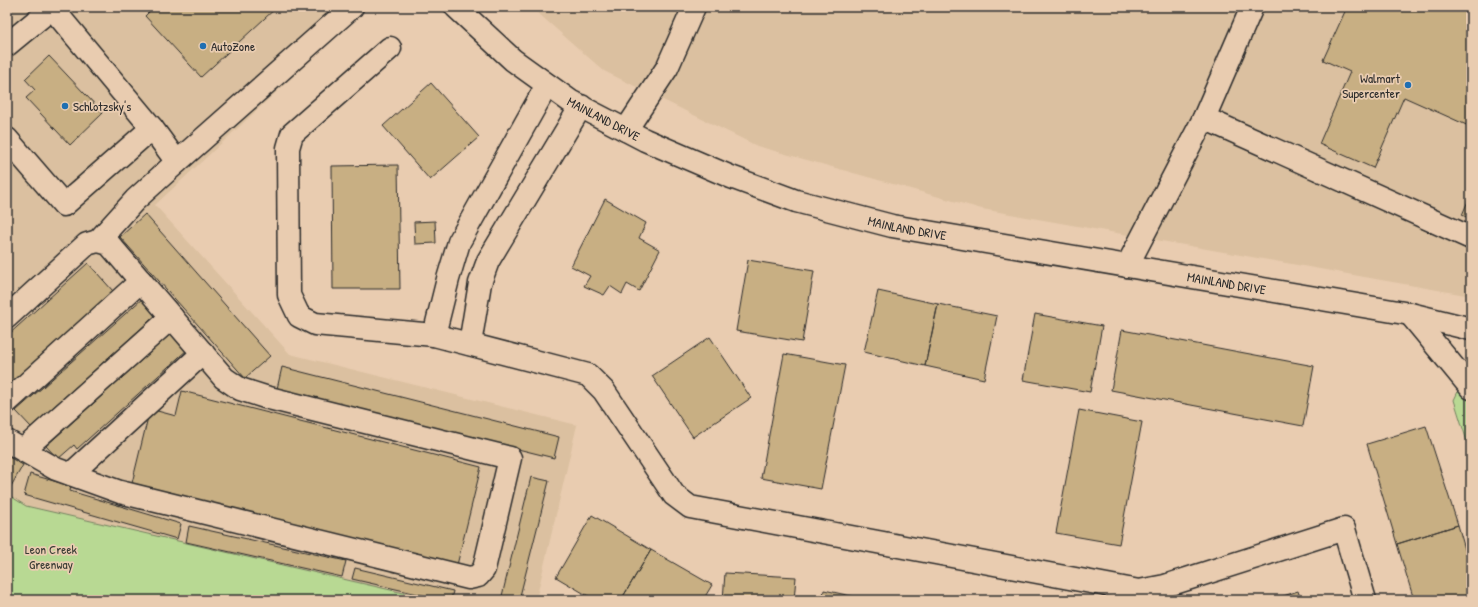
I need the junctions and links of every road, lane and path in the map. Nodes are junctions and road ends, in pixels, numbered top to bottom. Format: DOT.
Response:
graph roads {
  1 [pos="352,7"];
  2 [pos="456,7"];
  3 [pos="694,7"];
  4 [pos="1252,7"];
  5 [pos="7,45"];
  6 [pos="390,48"];
  7 [pos="547,85"];
  8 [pos="581,106"];
  9 [pos="1204,118"];
  10 [pos="152,128"];
  11 [pos="626,130"];
  12 [pos="7,138"];
  13 [pos="177,162"];
  14 [pos="1471,238"];
  15 [pos="98,241"];
  16 [pos="1127,266"];
  17 [pos="141,281"];
  18 [pos="1410,314"];
  19 [pos="172,317"];
  20 [pos="7,318"];
  21 [pos="1471,329"];
  22 [pos="434,335"];
  23 [pos="470,344"];
  24 [pos="203,353"];
  25 [pos="1471,388"];
  26 [pos="7,402"];
  27 [pos="15,446"];
  28 [pos="71,474"];
  29 [pos="1365,600"];
  1 -- 13 [label="street"];
  2 -- 7 [label="street, MAINLAND DRIVE"];
  3 -- 11 [label="street"];
  4 -- 9 [label="street"];
  5 -- 10 [label="street"];
  6 -- 22 [label="street"];
  7 -- 8 [label="street, MAINLAND DRIVE"];
  7 -- 22 [label="street"];
  8 -- 11 [label="street, MAINLAND DRIVE"];
  8 -- 23 [label="street"];
  9 -- 14 [label="street"];
  9 -- 16 [label="street"];
  10 -- 12 [label="street"];
  10 -- 13 [label="street"];
  11 -- 16 [label="street, MAINLAND DRIVE"];
  13 -- 15 [label="street"];
  15 -- 17 [label="street"];
  15 -- 20 [label="street"];
  16 -- 18 [label="street, MAINLAND DRIVE"];
  17 -- 19 [label="street"];
  17 -- 26 [label="street"];
  18 -- 21 [label="street, MAINLAND DRIVE"];
  18 -- 25 [label="street"];
  19 -- 24 [label="street"];
  19 -- 27 [label="street"];
  22 -- 23 [label="street"];
  23 -- 29 [label="street"];
  24 -- 28 [label="street"];
  24 -- 28 [label="street"];
  27 -- 28 [label="street"];
}
